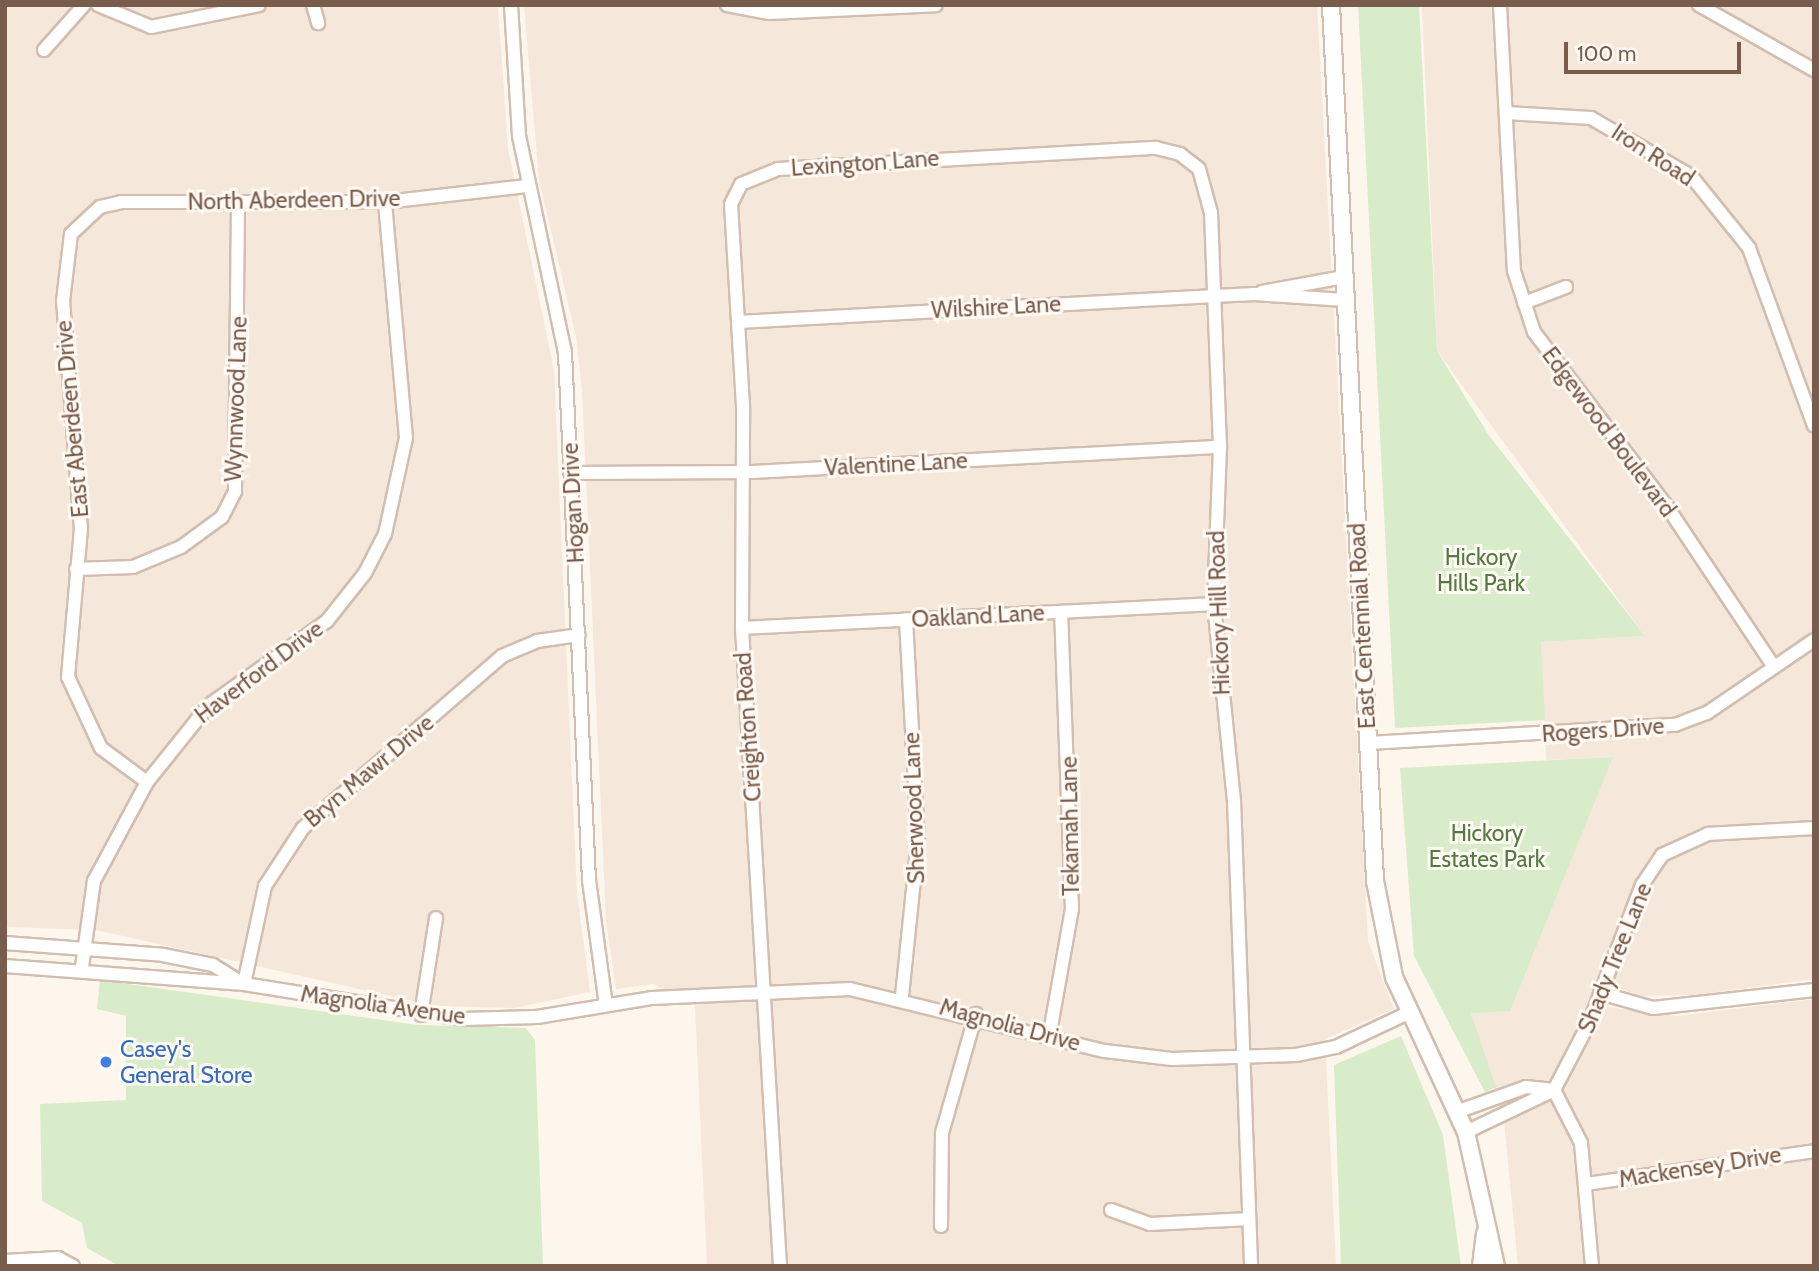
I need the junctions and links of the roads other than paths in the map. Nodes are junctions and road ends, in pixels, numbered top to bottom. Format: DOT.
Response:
graph roads {
  1 [pos="83,5"];
  2 [pos="98,5"];
  3 [pos="259,5"];
  4 [pos="313,5"];
  5 [pos="511,5"];
  6 [pos="727,5"];
  7 [pos="936,5"];
  8 [pos="1331,5"];
  9 [pos="1500,5"];
  10 [pos="1699,5"];
  11 [pos="858,8"];
  12 [pos="318,23"];
  13 [pos="44,50"];
  14 [pos="1814,70"];
  15 [pos="1506,113"];
  16 [pos="999,155"];
  17 [pos="527,186"];
  18 [pos="738,190"];
  19 [pos="385,202"];
  20 [pos="238,203"];
  21 [pos="71,234"];
  22 [pos="1344,277"];
  23 [pos="1566,287"];
  24 [pos="1254,294"];
  25 [pos="1216,295"];
  26 [pos="1345,300"];
  27 [pos="1524,303"];
  28 [pos="738,322"];
  29 [pos="1814,426"];
  30 [pos="1220,447"];
  31 [pos="744,472"];
  32 [pos="572,473"];
  33 [pos="76,569"];
  34 [pos="1214,604"];
  35 [pos="1061,612"];
  36 [pos="906,619"];
  37 [pos="742,628"];
  38 [pos="579,635"];
  39 [pos="1814,640"];
  40 [pos="1774,667"];
  41 [pos="1368,743"];
  42 [pos="147,782"];
  43 [pos="1814,828"];
  44 [pos="436,918"];
  45 [pos="5,943"];
  46 [pos="83,947"];
  47 [pos="5,966"];
  48 [pos="82,967"];
  49 [pos="244,984"];
  50 [pos="1814,990"];
  51 [pos="766,991"];
  52 [pos="1600,993"];
  53 [pos="902,996"];
  54 [pos="606,1005"];
  55 [pos="1408,1013"];
  56 [pos="976,1014"];
  57 [pos="421,1015"];
  58 [pos="1049,1038"];
  59 [pos="1243,1058"];
  60 [pos="1554,1090"];
  61 [pos="1459,1111"];
  62 [pos="1466,1132"];
  63 [pos="1814,1151"];
  64 [pos="1586,1184"];
  65 [pos="1111,1210"];
  66 [pos="1249,1219"];
  67 [pos="942,1226"];
  68 [pos="1486,1227"];
  69 [pos="5,1261"];
  70 [pos="73,1266"];
  71 [pos="780,1266"];
  72 [pos="1251,1266"];
  73 [pos="1480,1266"];
  74 [pos="1496,1266"];
  75 [pos="1592,1266"];
  1 -- 13 [label="street"];
  2 -- 3 [label="street"];
  4 -- 12 [label="street"];
  5 -- 17 [label="street, Hogan Drive"];
  6 -- 11 [label="street"];
  7 -- 11 [label="street"];
  8 -- 22 [label="street, East Centennial Road"];
  9 -- 15 [label="street, Edgewood Boulevard"];
  10 -- 14 [label="street"];
  15 -- 27 [label="street, Edgewood Boulevard"];
  15 -- 29 [label="street, Iron Road"];
  16 -- 18 [label="street, Lexington Lane"];
  16 -- 25 [label="street, Hickory Hill Road"];
  17 -- 19 [label="street, North Aberdeen Drive"];
  17 -- 32 [label="street, Hogan Drive"];
  18 -- 28 [label="street, Creighton Road"];
  19 -- 20 [label="street, North Aberdeen Drive"];
  19 -- 42 [label="street, Haverford Drive"];
  20 -- 21 [label="street, North Aberdeen Drive"];
  20 -- 33 [label="street, Wynnwood Lane"];
  21 -- 33 [label="street, East Aberdeen Drive"];
  22 -- 24 [label="street, Wilshire Lane"];
  22 -- 26 [label="street, East Centennial Road"];
  23 -- 27 [label="street"];
  24 -- 25 [label="street, Wilshire Lane"];
  24 -- 26 [label="street, Wilshire Lane"];
  25 -- 28 [label="street, Wilshire Lane"];
  25 -- 30 [label="street, Hickory Hill Road"];
  26 -- 41 [label="street, East Centennial Road"];
  27 -- 40 [label="street, Edgewood Boulevard"];
  28 -- 31 [label="street, Creighton Road"];
  30 -- 31 [label="street, Valentine Lane"];
  30 -- 34 [label="street, Hickory Hill Road"];
  31 -- 32 [label="street, Valentine Lane"];
  31 -- 37 [label="street, Creighton Road"];
  32 -- 38 [label="street, Hogan Drive"];
  33 -- 42 [label="street, East Aberdeen Drive"];
  34 -- 35 [label="street, Oakland Lane"];
  34 -- 59 [label="street, Hickory Hill Road"];
  35 -- 36 [label="street, Oakland Lane"];
  35 -- 58 [label="street, Tekamah Lane"];
  36 -- 37 [label="street, Oakland Lane"];
  36 -- 53 [label="street, Sherwood Lane"];
  37 -- 51 [label="street, Creighton Road"];
  38 -- 49 [label="street, Bryn Mawr Drive"];
  38 -- 54 [label="street, Hogan Drive"];
  39 -- 40 [label="street, Rogers Drive"];
  40 -- 41 [label="street, Rogers Drive"];
  41 -- 55 [label="street, East Centennial Road"];
  42 -- 46 [label="street, Haverford Drive"];
  43 -- 52 [label="street, Shady Tree Lane"];
  44 -- 57 [label="street"];
  45 -- 46 [label="street, Magnolia Avenue"];
  46 -- 48 [label="street, Haverford Drive"];
  46 -- 49 [label="street, Magnolia Avenue"];
  47 -- 48 [label="street, Magnolia Avenue"];
  48 -- 49 [label="street, Magnolia Avenue"];
  49 -- 57 [label="street, Magnolia Avenue"];
  50 -- 52 [label="street"];
  51 -- 53 [label="street, Magnolia Drive"];
  51 -- 54 [label="street, Magnolia Drive"];
  51 -- 71 [label="street, Creighton Road"];
  52 -- 60 [label="street, Shady Tree Lane"];
  53 -- 56 [label="street, Magnolia Drive"];
  54 -- 57 [label="street, Magnolia Avenue"];
  55 -- 59 [label="street, Magnolia Drive"];
  55 -- 61 [label="street, East Centennial Road"];
  56 -- 58 [label="street, Magnolia Drive"];
  56 -- 67 [label="street"];
  58 -- 59 [label="street, Magnolia Drive"];
  59 -- 66 [label="street, Hickory Hill Road"];
  60 -- 61 [label="street"];
  60 -- 62 [label="street"];
  60 -- 64 [label="street"];
  61 -- 62 [label="street, East Centennial Road"];
  62 -- 68 [label="street, East Centennial Road"];
  63 -- 64 [label="street, Mackensey Drive"];
  64 -- 75 [label="street"];
  65 -- 66 [label="street"];
  66 -- 72 [label="street, Hickory Hill Road"];
  68 -- 73 [label="street, East Centennial Road"];
  68 -- 74 [label="street, East Centennial Road"];
  69 -- 70 [label="street"];
}
